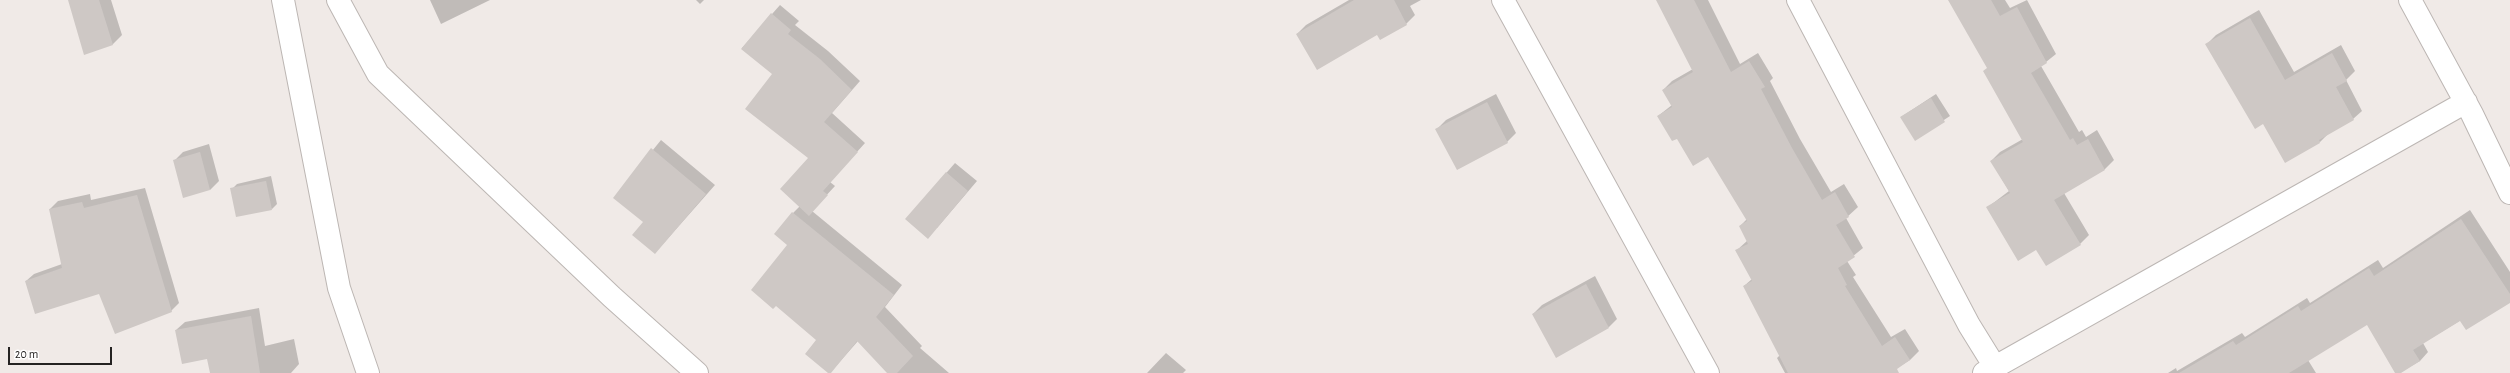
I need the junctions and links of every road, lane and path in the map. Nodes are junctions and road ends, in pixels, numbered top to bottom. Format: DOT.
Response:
graph roads {
  1 [pos="283,0"];
  2 [pos="338,0"];
  3 [pos="1503,0"];
  4 [pos="1798,0"];
  5 [pos="2410,0"];
  6 [pos="2466,102"];
  7 [pos="2510,193"];
  8 [pos="1990,370"];
  9 [pos="368,373"];
  10 [pos="697,373"];
  11 [pos="1708,373"];
  1 -- 9 [label="street"];
  2 -- 10 [label="street"];
  3 -- 11 [label="street"];
  4 -- 8 [label="street"];
  5 -- 6 [label="street"];
  6 -- 7 [label="street"];
  6 -- 8 [label="street"];
}
